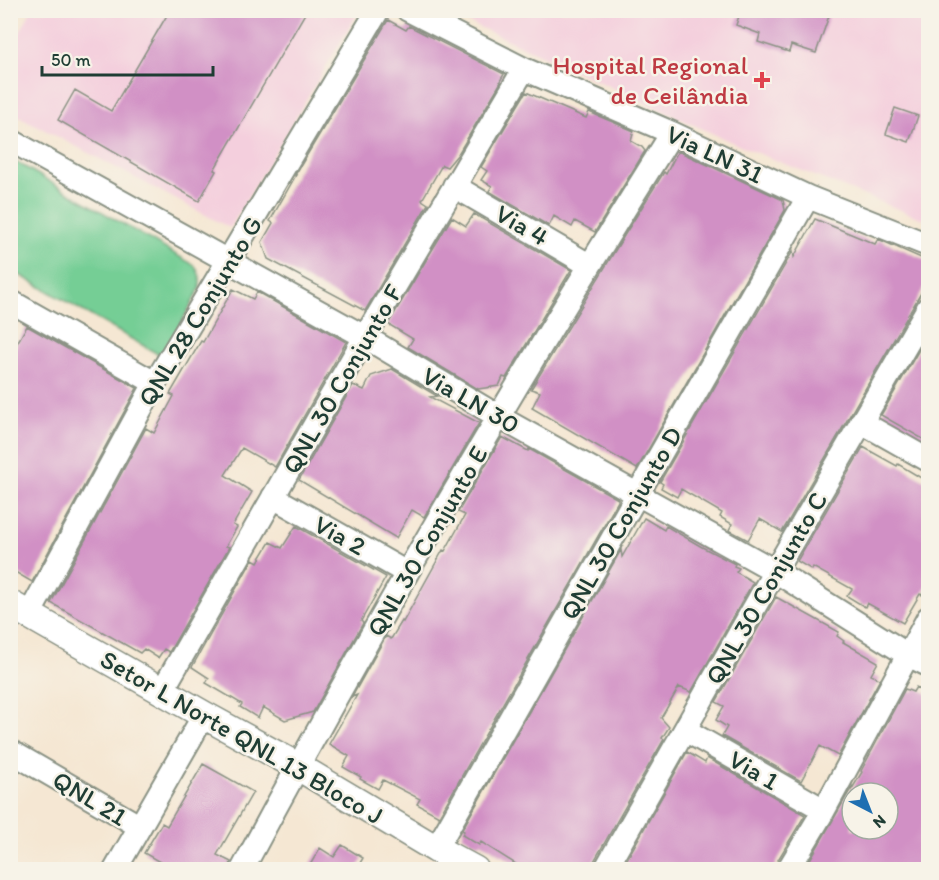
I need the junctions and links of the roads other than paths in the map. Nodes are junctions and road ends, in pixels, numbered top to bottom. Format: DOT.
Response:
graph roads {
  1 [pos="378,10"];
  2 [pos="408,10"];
  3 [pos="524,69"];
  4 [pos="672,133"];
  5 [pos="10,140"];
  6 [pos="454,186"];
  7 [pos="808,197"];
  8 [pos="928,245"];
  9 [pos="229,261"];
  10 [pos="589,265"];
  11 [pos="928,308"];
  12 [pos="14,310"];
  13 [pos="365,337"];
  14 [pos="155,383"];
  15 [pos="499,417"];
  16 [pos="861,422"];
  17 [pos="928,460"];
  18 [pos="637,495"];
  19 [pos="273,497"];
  20 [pos="775,572"];
  21 [pos="407,573"];
  22 [pos="20,609"];
  23 [pos="928,618"];
  24 [pos="908,655"];
  25 [pos="928,666"];
  26 [pos="162,691"];
  27 [pos="204,715"];
  28 [pos="685,730"];
  29 [pos="10,751"];
  30 [pos="297,766"];
  31 [pos="824,810"];
  32 [pos="139,826"];
  33 [pos="436,849"];
  34 [pos="115,870"];
  35 [pos="242,870"];
  36 [pos="475,870"];
  37 [pos="605,870"];
  38 [pos="788,870"];
  1 -- 9 [label="street, QNL 28 Conjunto G"];
  2 -- 3 [label="street, Via LN 31"];
  3 -- 4 [label="street, Via LN 31"];
  3 -- 6 [label="street, QNL 30 Conjunto F"];
  4 -- 7 [label="street, Via LN 31"];
  4 -- 10 [label="street, QNL 30 Conjunto E"];
  5 -- 9 [label="street, Via LN 30"];
  6 -- 10 [label="street, Via 4"];
  6 -- 13 [label="street, QNL 30 Conjunto F"];
  7 -- 8 [label="street, Via LN 31"];
  7 -- 18 [label="street, QNL 30 Conjunto D"];
  9 -- 13 [label="street, Via LN 30"];
  9 -- 14 [label="street, QNL 28 Conjunto G"];
  10 -- 15 [label="street, QNL 30 Conjunto E"];
  11 -- 16 [label="street, QNL 30 Conjunto C"];
  12 -- 14 [label="street"];
  13 -- 15 [label="street, Via LN 30"];
  13 -- 19 [label="street, QNL 30 Conjunto F"];
  14 -- 22 [label="street, QNL 28 Conjunto G"];
  15 -- 18 [label="street, Via LN 30"];
  15 -- 21 [label="street, QNL 30 Conjunto E"];
  16 -- 17 [label="street"];
  16 -- 20 [label="street, QNL 30 Conjunto C"];
  18 -- 20 [label="street, Via LN 30"];
  18 -- 33 [label="street, QNL 30 Conjunto D"];
  19 -- 21 [label="street, Via 2"];
  19 -- 26 [label="street, QNL 30 Conjunto F"];
  20 -- 24 [label="street, Via LN 30"];
  20 -- 28 [label="street, QNL 30 Conjunto C"];
  21 -- 30 [label="street, QNL 30 Conjunto E"];
  22 -- 26 [label="street, Setor L Norte QNL 13 Bloco J"];
  23 -- 24 [label="street"];
  24 -- 25 [label="street, Via LN 30"];
  24 -- 31 [label="street"];
  26 -- 27 [label="street, Setor L Norte QNL 13 Bloco J"];
  27 -- 30 [label="street, Setor L Norte QNL 13 Bloco J"];
  27 -- 32 [label="street"];
  28 -- 31 [label="street, Via 1"];
  28 -- 37 [label="street, QNL 30 Conjunto C"];
  29 -- 32 [label="street, QNL 21"];
  30 -- 33 [label="street, Setor L Norte QNL 13 Bloco J"];
  30 -- 35 [label="street, QNL 30 Conjunto E"];
  31 -- 38 [label="street"];
  32 -- 34 [label="street"];
  33 -- 36 [label="street, Setor L Norte QNL 13 Bloco J"];
}
